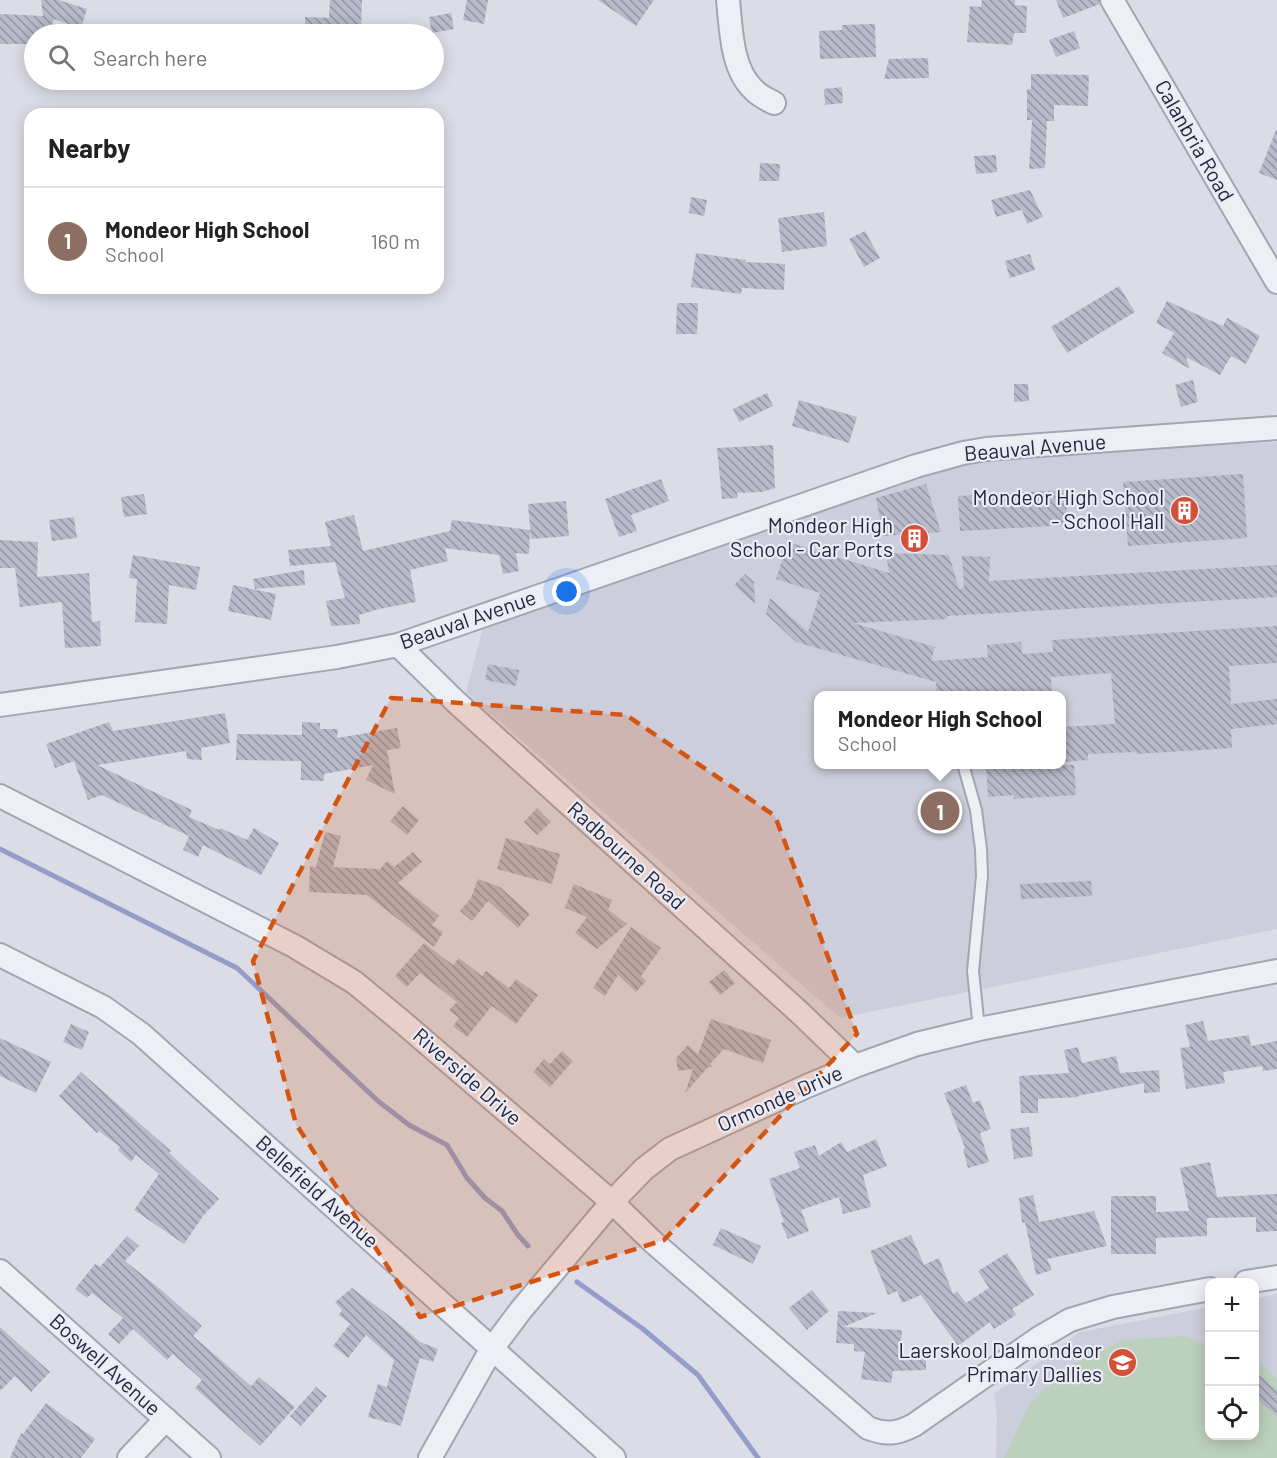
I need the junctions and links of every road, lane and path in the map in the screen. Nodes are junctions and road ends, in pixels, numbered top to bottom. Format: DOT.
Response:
graph roads {
  1 [pos="728,0"];
  2 [pos="1112,0"];
  3 [pos="774,103"];
  4 [pos="1277,282"];
  5 [pos="1277,428"];
  6 [pos="398,645"];
  7 [pos="0,705"];
  8 [pos="964,769"];
  9 [pos="0,796"];
  10 [pos="0,955"];
  11 [pos="1277,971"];
  12 [pos="979,1029"];
  13 [pos="855,1066"];
  14 [pos="612,1202"];
  15 [pos="0,1271"];
  16 [pos="1277,1277"];
  17 [pos="1259,1280"];
  18 [pos="1205,1290"];
  19 [pos="491,1350"];
  20 [pos="166,1419"];
  21 [pos="129,1458"];
  22 [pos="209,1458"];
  23 [pos="430,1458"];
  24 [pos="614,1458"];
  1 -- 3 [label="street"];
  2 -- 4 [label="street, Calanbria Road"];
  5 -- 6 [label="street, Beauval Avenue"];
  6 -- 7 [label="street, Beauval Avenue"];
  6 -- 13 [label="street, Radbourne Road"];
  8 -- 12 [label="lane"];
  9 -- 14 [label="street, Riverside Drive"];
  10 -- 19 [label="street, Bellefield Avenue"];
  11 -- 12 [label="street, Ormonde Drive"];
  12 -- 13 [label="street, Ormonde Drive"];
  13 -- 14 [label="street, Ormonde Drive"];
  14 -- 18 [label="street, Riverside Drive"];
  14 -- 19 [label="street, Ormonde Drive"];
  15 -- 20 [label="street, Boswell Avenue"];
  16 -- 17 [label="street"];
  19 -- 23 [label="street, Ormonde Drive"];
  19 -- 24 [label="street, Bellefield Avenue"];
  20 -- 21 [label="street"];
  20 -- 22 [label="street, Boswell Avenue"];
}
